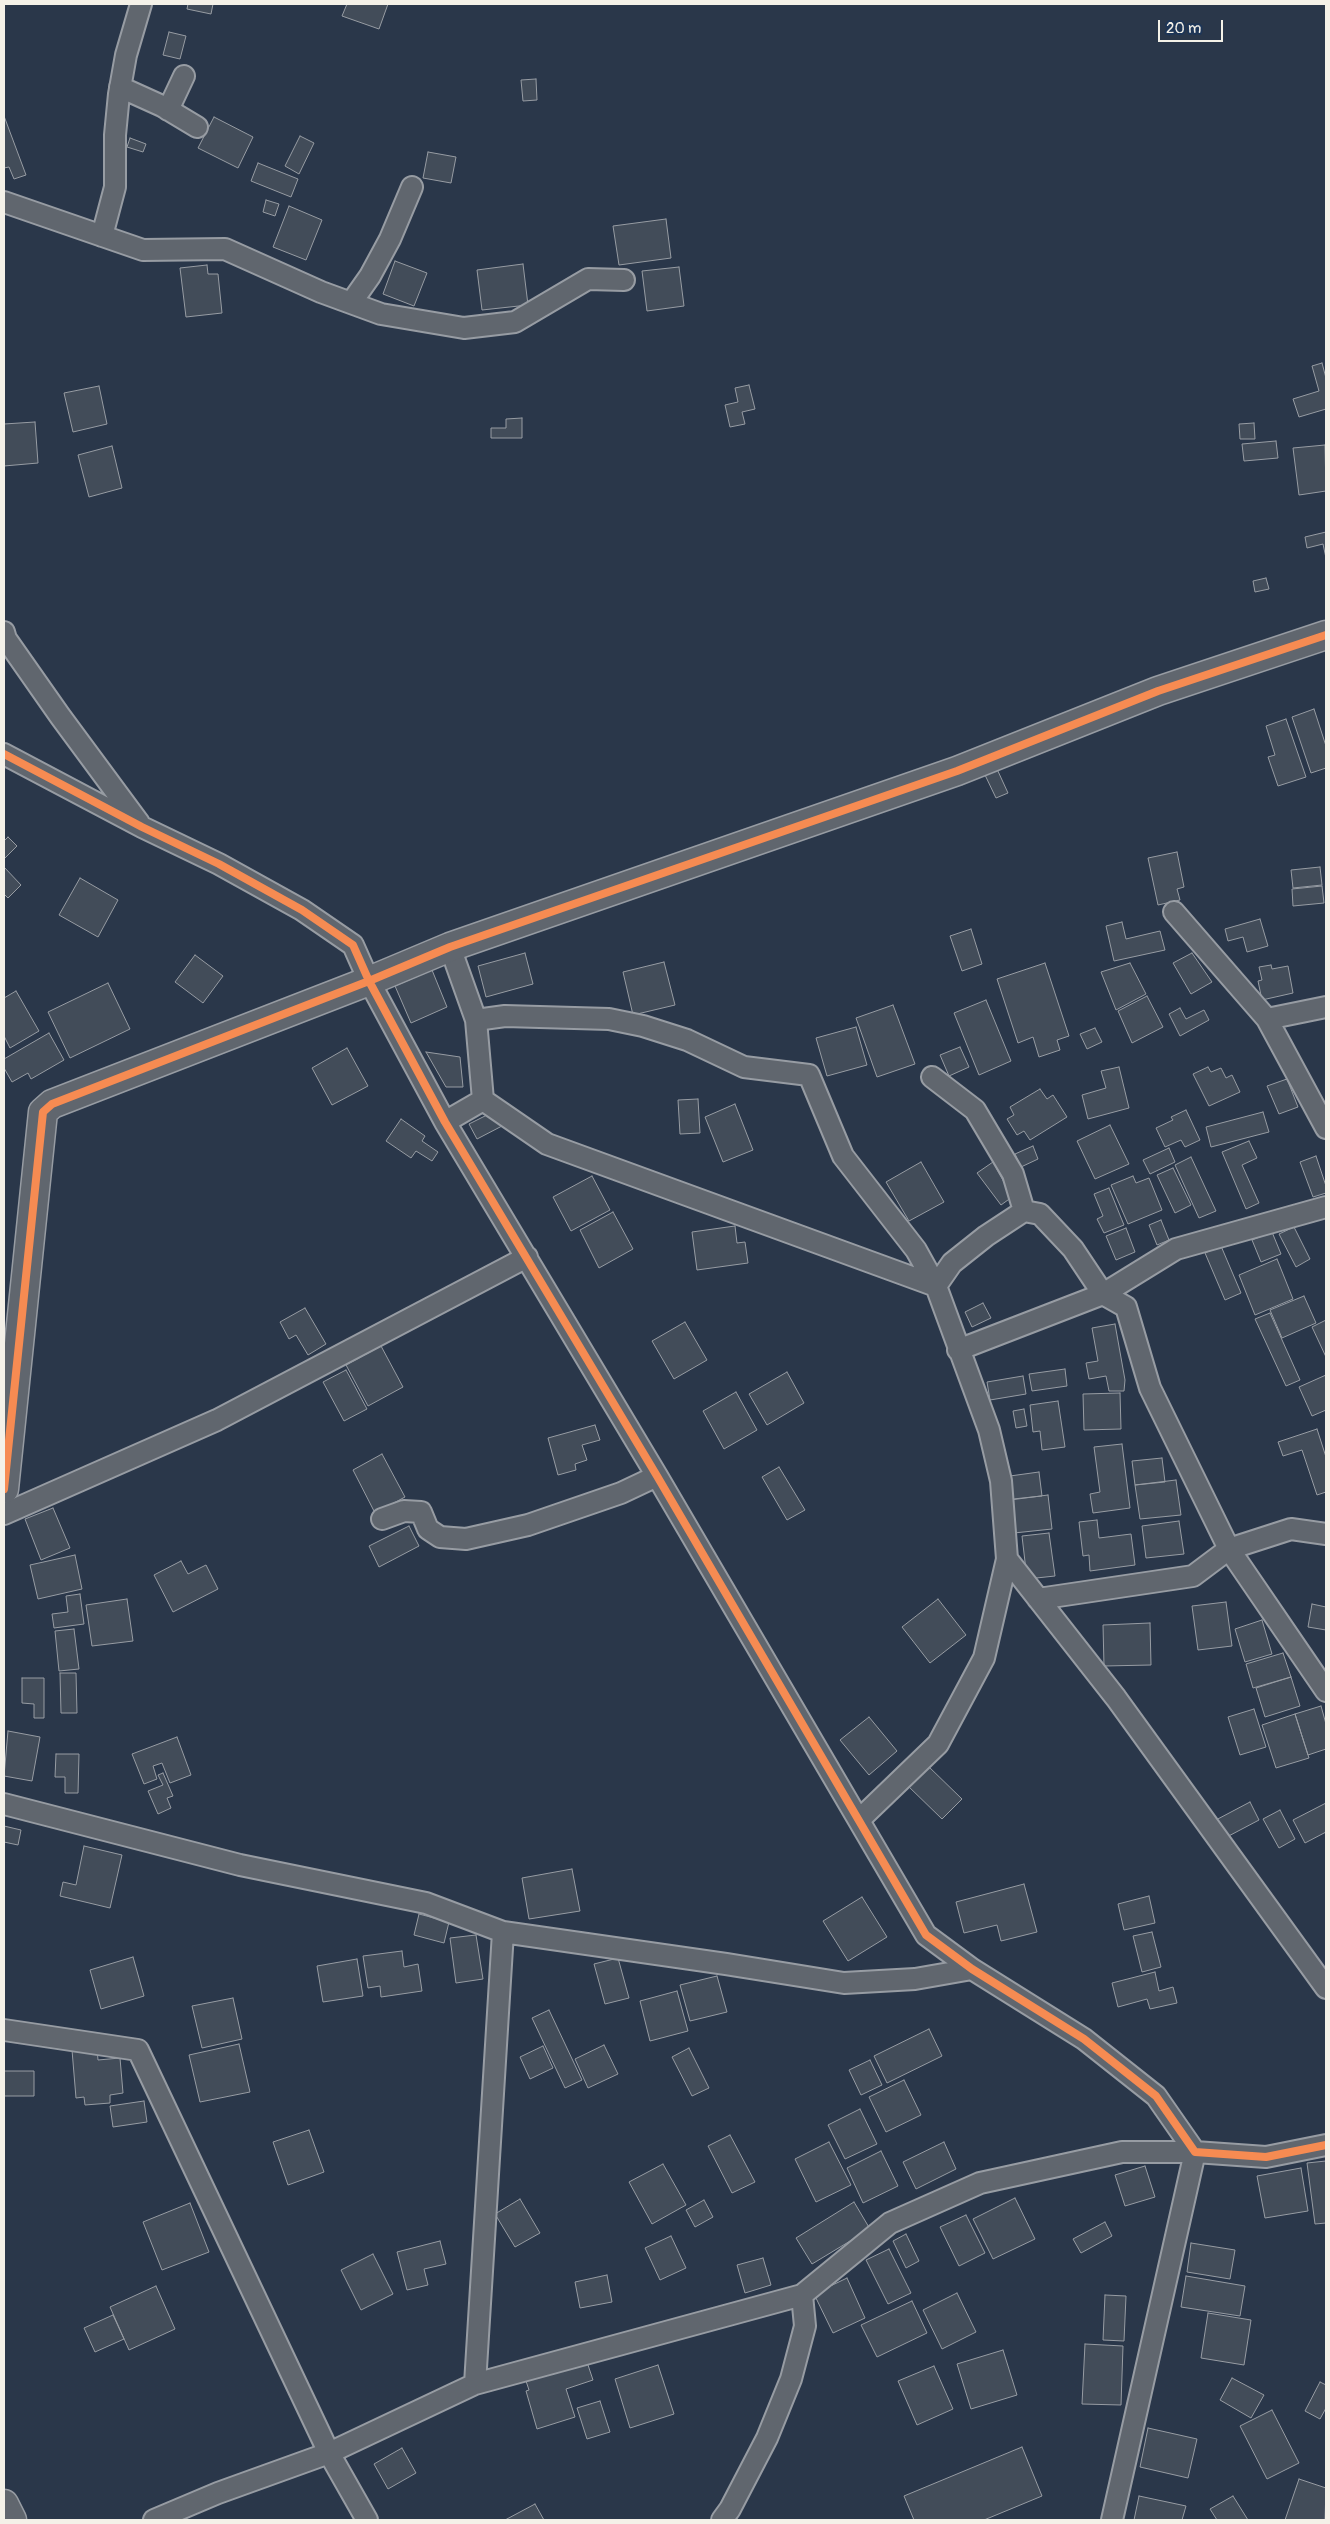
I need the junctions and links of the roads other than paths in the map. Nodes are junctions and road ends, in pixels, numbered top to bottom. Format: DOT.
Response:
graph roads {
  1 [pos="141,4"];
  2 [pos="184,76"];
  3 [pos="120,86"];
  4 [pos="168,110"];
  5 [pos="197,127"];
  6 [pos="412,187"];
  7 [pos="4,202"];
  8 [pos="102,236"];
  9 [pos="624,280"];
  10 [pos="351,303"];
  11 [pos="4,632"];
  12 [pos="1326,635"];
  13 [pos="4,754"];
  14 [pos="142,827"];
  15 [pos="1174,912"];
  16 [pos="450,947"];
  17 [pos="369,981"];
  18 [pos="1326,1007"];
  19 [pos="1267,1019"];
  20 [pos="476,1020"];
  21 [pos="932,1077"];
  22 [pos="483,1100"];
  23 [pos="445,1122"];
  24 [pos="1326,1128"];
  25 [pos="1326,1207"];
  26 [pos="1024,1211"];
  27 [pos="527,1256"];
  28 [pos="936,1286"];
  29 [pos="1103,1294"];
  30 [pos="958,1350"];
  31 [pos="657,1476"];
  32 [pos="4,1489"];
  33 [pos="4,1514"];
  34 [pos="382,1519"];
  35 [pos="1326,1534"];
  36 [pos="1229,1548"];
  37 [pos="1007,1559"];
  38 [pos="1038,1599"];
  39 [pos="1326,1691"];
  40 [pos="4,1804"];
  41 [pos="859,1820"];
  42 [pos="503,1932"];
  43 [pos="972,1969"];
  44 [pos="1326,1988"];
  45 [pos="4,2030"];
  46 [pos="1326,2145"];
  47 [pos="1195,2152"];
  48 [pos="802,2295"];
  49 [pos="475,2384"];
  50 [pos="329,2453"];
  51 [pos="4,2504"];
  52 [pos="12,2520"];
  53 [pos="154,2520"];
  54 [pos="367,2520"];
  55 [pos="722,2520"];
  56 [pos="1112,2520"];
  1 -- 3 [label="street"];
  2 -- 4 [label="street"];
  3 -- 4 [label="street"];
  3 -- 8 [label="street"];
  4 -- 5 [label="street"];
  6 -- 10 [label="street"];
  7 -- 8 [label="street"];
  8 -- 10 [label="street"];
  9 -- 10 [label="street"];
  11 -- 14 [label="street"];
  12 -- 16 [label="street"];
  13 -- 14 [label="street"];
  14 -- 17 [label="street"];
  15 -- 19 [label="street"];
  16 -- 17 [label="street"];
  16 -- 20 [label="street"];
  17 -- 23 [label="street"];
  17 -- 32 [label="street"];
  18 -- 19 [label="street"];
  19 -- 24 [label="street"];
  20 -- 22 [label="street"];
  20 -- 28 [label="street"];
  21 -- 26 [label="street"];
  22 -- 23 [label="street"];
  22 -- 28 [label="street"];
  23 -- 27 [label="street"];
  25 -- 29 [label="street"];
  26 -- 28 [label="street"];
  26 -- 29 [label="street"];
  27 -- 31 [label="street"];
  27 -- 33 [label="street"];
  28 -- 30 [label="street"];
  29 -- 30 [label="street"];
  29 -- 36 [label="street"];
  30 -- 37 [label="street"];
  31 -- 34 [label="street"];
  31 -- 41 [label="street"];
  35 -- 36 [label="street"];
  36 -- 38 [label="street"];
  36 -- 39 [label="street"];
  37 -- 38 [label="street"];
  37 -- 41 [label="street"];
  38 -- 44 [label="street"];
  40 -- 42 [label="street"];
  41 -- 43 [label="street"];
  42 -- 43 [label="street"];
  42 -- 49 [label="street"];
  43 -- 47 [label="street"];
  45 -- 50 [label="street"];
  46 -- 47 [label="street"];
  47 -- 48 [label="street"];
  47 -- 56 [label="street"];
  48 -- 49 [label="street"];
  48 -- 55 [label="street"];
  49 -- 50 [label="street"];
  50 -- 53 [label="street"];
  50 -- 54 [label="street"];
  51 -- 52 [label="street"];
}
